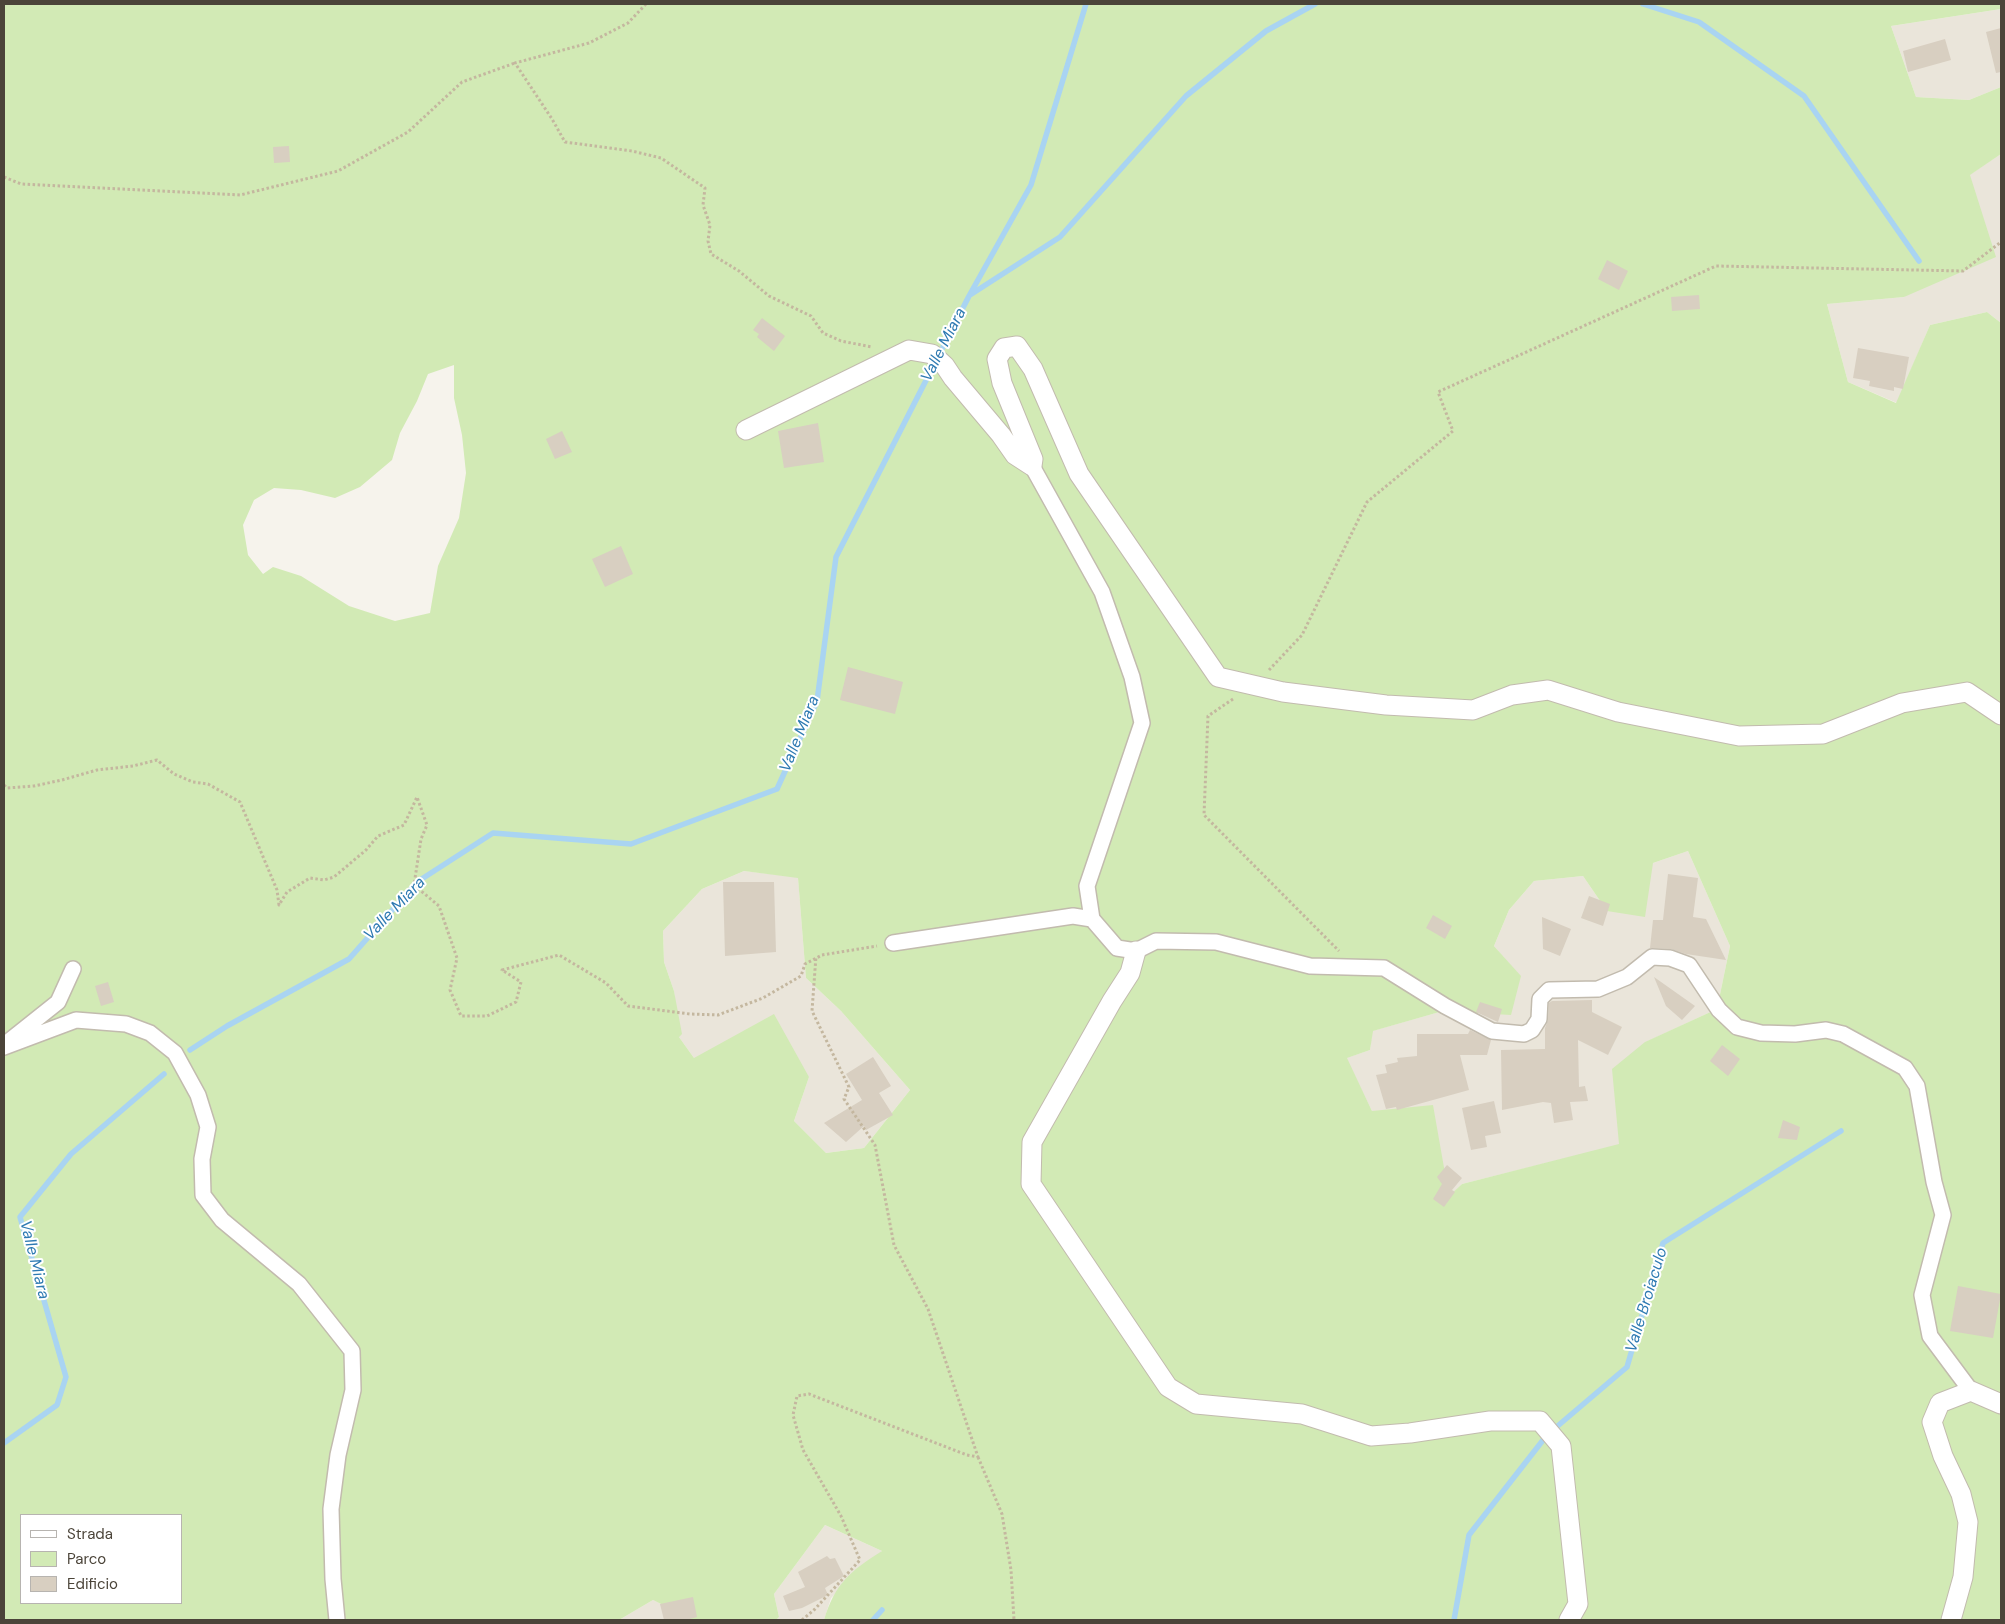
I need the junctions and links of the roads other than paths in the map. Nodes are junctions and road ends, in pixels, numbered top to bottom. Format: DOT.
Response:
graph roads {
  1 [pos="746,430"];
  2 [pos="1032,466"];
  3 [pos="2001,716"];
  4 [pos="1092,919"];
  5 [pos="893,943"];
  6 [pos="1136,951"];
  7 [pos="73,969"];
  8 [pos="4,1046"];
  9 [pos="1971,1391"];
  10 [pos="2001,1404"];
  11 [pos="336,1620"];
  12 [pos="1569,1620"];
  13 [pos="1952,1620"];
  1 -- 2 [label="street"];
  2 -- 3 [label="street"];
  2 -- 4 [label="street"];
  4 -- 5 [label="street"];
  4 -- 6 [label="street"];
  6 -- 9 [label="street"];
  6 -- 12 [label="street"];
  7 -- 8 [label="street"];
  8 -- 11 [label="street"];
  9 -- 10 [label="street"];
  9 -- 13 [label="street"];
}
